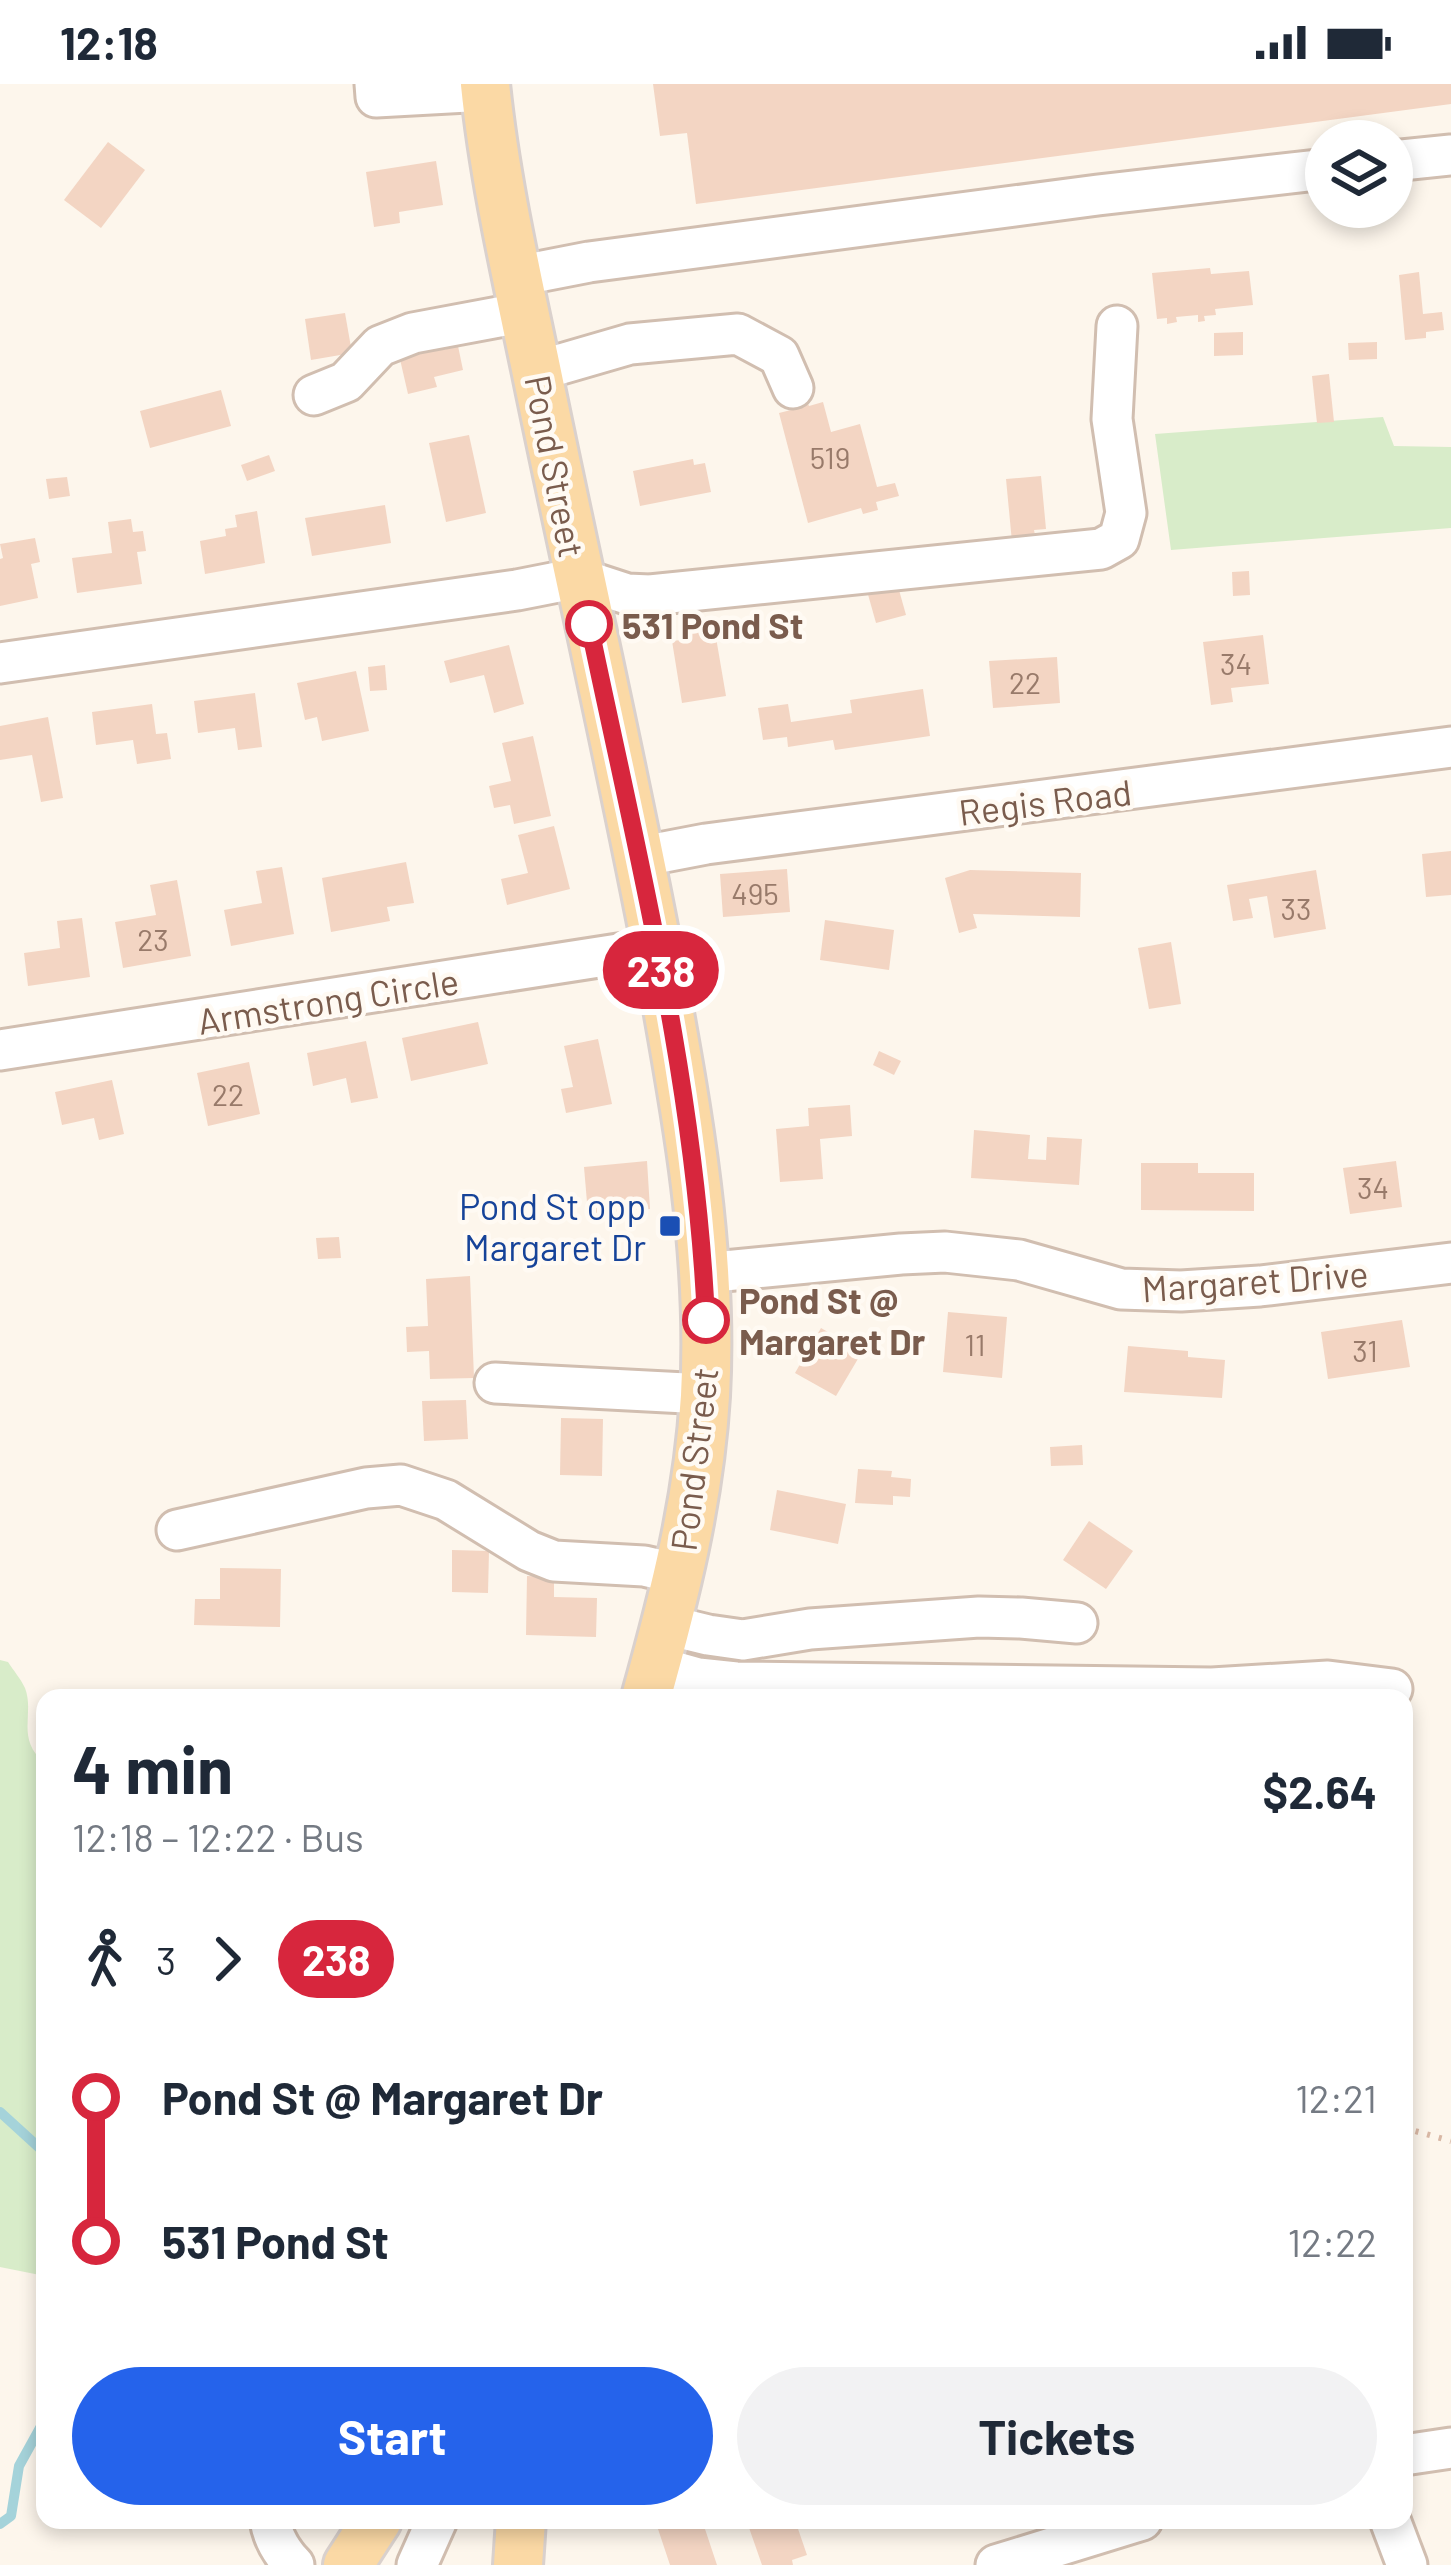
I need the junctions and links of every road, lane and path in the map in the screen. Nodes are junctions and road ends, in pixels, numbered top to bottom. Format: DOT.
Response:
graph roads {
  1 [pos="375,84"];
  2 [pos="485,88"];
  3 [pos="1451,155"];
  4 [pos="1413,159"];
  5 [pos="1305,171"];
  6 [pos="521,294"];
  7 [pos="1118,326"];
  8 [pos="537,370"];
  9 [pos="794,388"];
  10 [pos="314,395"];
  11 [pos="578,578"];
  12 [pos="0,663"];
  13 [pos="1451,747"];
  14 [pos="638,857"];
  15 [pos="656,948"];
  16 [pos="0,1050"];
  17 [pos="1451,1263"];
  18 [pos="704,1273"];
  19 [pos="495,1383"];
  20 [pos="705,1394"];
  21 [pos="177,1530"];
  22 [pos="680,1574"];
  23 [pos="1077,1623"];
  24 [pos="656,1663"];
  25 [pos="1392,1689"];
  26 [pos="1413,2130"];
  27 [pos="1451,2141"];
  28 [pos="1451,2448"];
  29 [pos="1413,2454"];
  30 [pos="371,2529"];
  31 [pos="433,2529"];
  32 [pos="520,2529"];
  33 [pos="1113,2529"];
  34 [pos="1393,2529"];
  35 [pos="348,2565"];
  36 [pos="417,2565"];
  37 [pos="518,2565"];
  38 [pos="996,2565"];
  39 [pos="1407,2565"];
  1 -- 2 [label="street"];
  2 -- 6 [label="main road, Pond Street"];
  3 -- 4 [label="street"];
  5 -- 6 [label="street"];
  6 -- 8 [label="main road, Pond Street"];
  6 -- 10 [label="street"];
  7 -- 11 [label="street"];
  8 -- 9 [label="street"];
  8 -- 11 [label="main road, Pond Street"];
  11 -- 12 [label="street"];
  11 -- 14 [label="main road, Pond Street"];
  13 -- 14 [label="street, Regis Road"];
  14 -- 15 [label="main road, Pond Street"];
  15 -- 16 [label="street, Armstrong Circle"];
  15 -- 18 [label="main road, Pond Street"];
  17 -- 18 [label="street, Margaret Drive"];
  18 -- 20 [label="main road, Pond Street"];
  19 -- 20 [label="street"];
  20 -- 22 [label="main road, Pond Street"];
  21 -- 22 [label="street"];
  22 -- 24 [label="main road, Pond Street"];
  23 -- 24 [label="street"];
  24 -- 25 [label="street"];
  26 -- 27 [label="path"];
  28 -- 29 [label="street"];
  30 -- 35 [label="main road"];
  31 -- 36 [label="street"];
  32 -- 37 [label="main road"];
  33 -- 38 [label="street"];
  34 -- 39 [label="street"];
}
